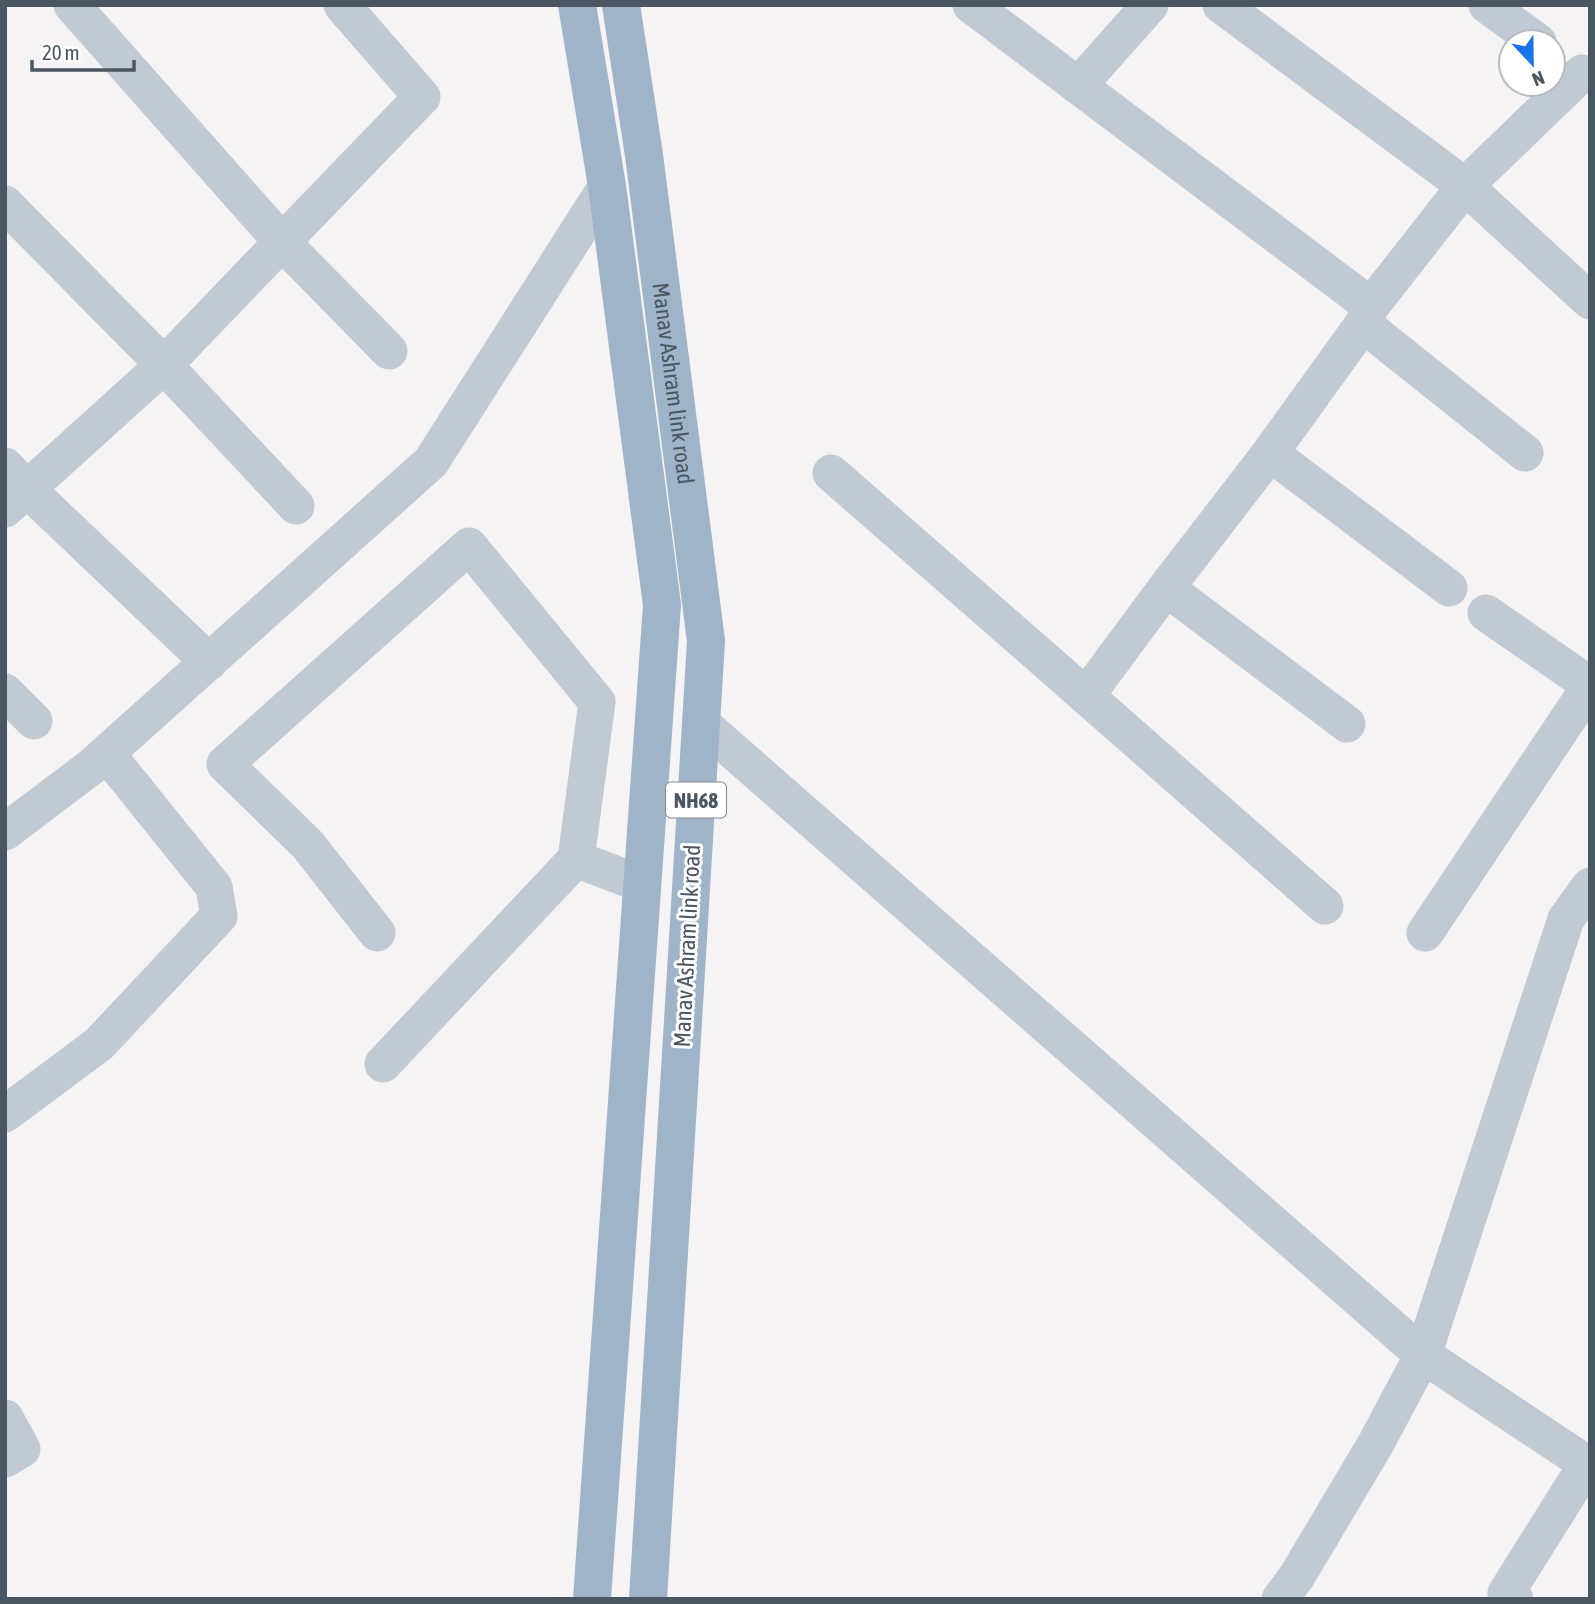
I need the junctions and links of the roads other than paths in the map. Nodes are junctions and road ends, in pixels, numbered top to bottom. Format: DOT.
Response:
graph roads {
  1 [pos="72,5"];
  2 [pos="342,5"];
  3 [pos="577,5"];
  4 [pos="621,5"];
  5 [pos="971,5"];
  6 [pos="1150,5"];
  7 [pos="1221,5"];
  8 [pos="1486,5"];
  9 [pos="1518,28"];
  10 [pos="1575,68"];
  11 [pos="1078,86"];
  12 [pos="607,186"];
  13 [pos="1465,186"];
  14 [pos="5,204"];
  15 [pos="282,242"];
  16 [pos="1590,301"];
  17 [pos="1367,315"];
  18 [pos="389,351"];
  19 [pos="164,365"];
  20 [pos="1270,453"];
  21 [pos="1525,453"];
  22 [pos="831,473"];
  23 [pos="12,488"];
  24 [pos="296,506"];
  25 [pos="1166,588"];
  26 [pos="1449,588"];
  27 [pos="1486,613"];
  28 [pos="209,662"];
  29 [pos="1590,685"];
  30 [pos="5,692"];
  31 [pos="1086,696"];
  32 [pos="34,721"];
  33 [pos="701,723"];
  34 [pos="1347,724"];
  35 [pos="107,754"];
  36 [pos="5,832"];
  37 [pos="576,859"];
  38 [pos="641,884"];
  39 [pos="1590,886"];
  40 [pos="1325,906"];
  41 [pos="377,933"];
  42 [pos="1426,933"];
  43 [pos="383,1063"];
  44 [pos="5,1114"];
  45 [pos="1423,1354"];
  46 [pos="5,1418"];
  47 [pos="5,1459"];
  48 [pos="1588,1465"];
  49 [pos="592,1599"];
  50 [pos="648,1599"];
  51 [pos="1280,1599"];
  52 [pos="1516,1599"];
  1 -- 15 [label="street"];
  2 -- 15 [label="street"];
  3 -- 12 [label="highway"];
  4 -- 33 [label="highway, Manav Ashram link road / NH68"];
  5 -- 11 [label="street"];
  6 -- 11 [label="street"];
  7 -- 13 [label="street"];
  8 -- 9 [label="street"];
  10 -- 13 [label="street"];
  11 -- 17 [label="street"];
  12 -- 28 [label="street"];
  12 -- 38 [label="highway"];
  13 -- 16 [label="street"];
  13 -- 17 [label="street"];
  14 -- 19 [label="street"];
  15 -- 18 [label="street"];
  15 -- 19 [label="street"];
  17 -- 20 [label="street"];
  17 -- 21 [label="street"];
  19 -- 23 [label="street"];
  19 -- 24 [label="street"];
  20 -- 25 [label="street"];
  20 -- 26 [label="street"];
  22 -- 31 [label="street"];
  23 -- 28 [label="street"];
  25 -- 31 [label="street"];
  25 -- 34 [label="street"];
  27 -- 29 [label="street"];
  28 -- 35 [label="street"];
  29 -- 42 [label="street"];
  30 -- 32 [label="street"];
  31 -- 40 [label="street"];
  33 -- 45 [label="street"];
  33 -- 50 [label="highway, Manav Ashram link road / NH68"];
  35 -- 36 [label="street"];
  35 -- 44 [label="street"];
  37 -- 38 [label="street"];
  37 -- 41 [label="street"];
  37 -- 43 [label="street"];
  38 -- 49 [label="highway"];
  39 -- 45 [label="street"];
  45 -- 48 [label="street"];
  45 -- 51 [label="street"];
  46 -- 47 [label="street"];
  48 -- 52 [label="street"];
}
